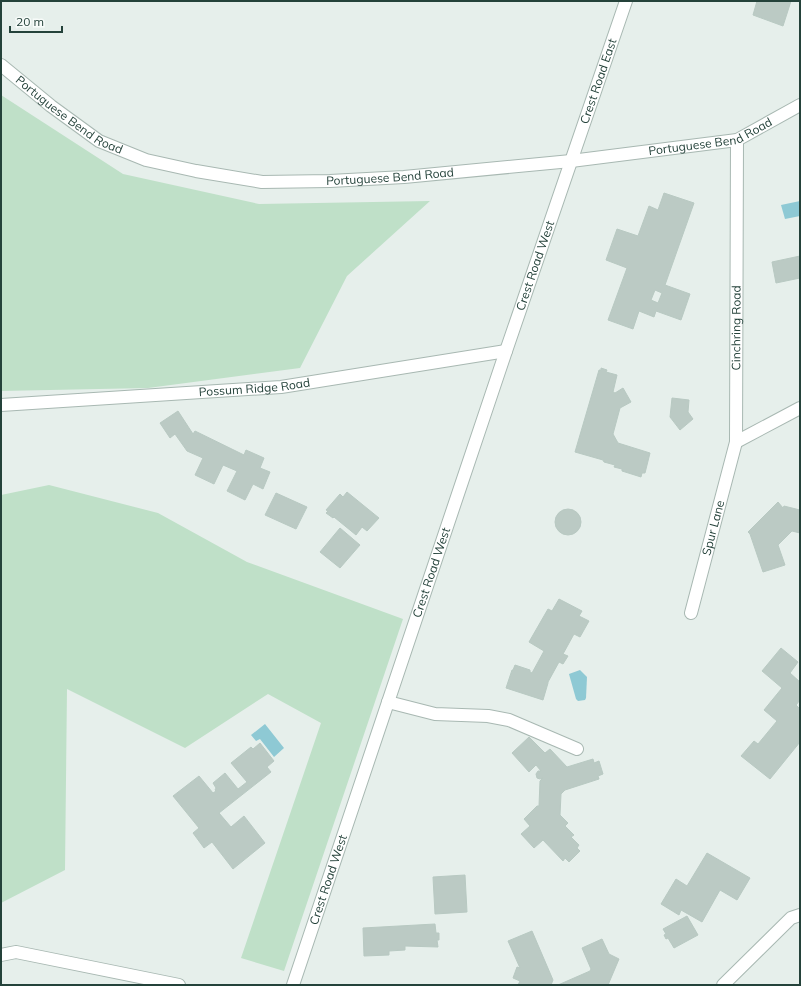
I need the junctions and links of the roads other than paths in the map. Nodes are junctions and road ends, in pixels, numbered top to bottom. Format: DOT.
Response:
graph roads {
  1 [pos="626,1"];
  2 [pos="1,65"];
  3 [pos="800,105"];
  4 [pos="737,140"];
  5 [pos="571,161"];
  6 [pos="506,351"];
  7 [pos="1,405"];
  8 [pos="800,408"];
  9 [pos="736,442"];
  10 [pos="691,613"];
  11 [pos="388,702"];
  12 [pos="577,749"];
  13 [pos="800,915"];
  14 [pos="1,955"];
  15 [pos="179,985"];
  16 [pos="293,985"];
  17 [pos="723,985"];
  1 -- 5 [label="street, Crest Road East"];
  2 -- 5 [label="street, Portuguese Bend Road"];
  3 -- 4 [label="street, Portuguese Bend Road"];
  4 -- 5 [label="street, Portuguese Bend Road"];
  4 -- 9 [label="street, Cinchring Road"];
  5 -- 6 [label="street, Crest Road West"];
  6 -- 7 [label="street, Possum Ridge Road"];
  6 -- 11 [label="street, Crest Road West"];
  8 -- 9 [label="street"];
  9 -- 10 [label="street, Spur Lane"];
  11 -- 12 [label="street"];
  11 -- 16 [label="street, Crest Road West"];
  13 -- 17 [label="street"];
  14 -- 15 [label="street"];
}
